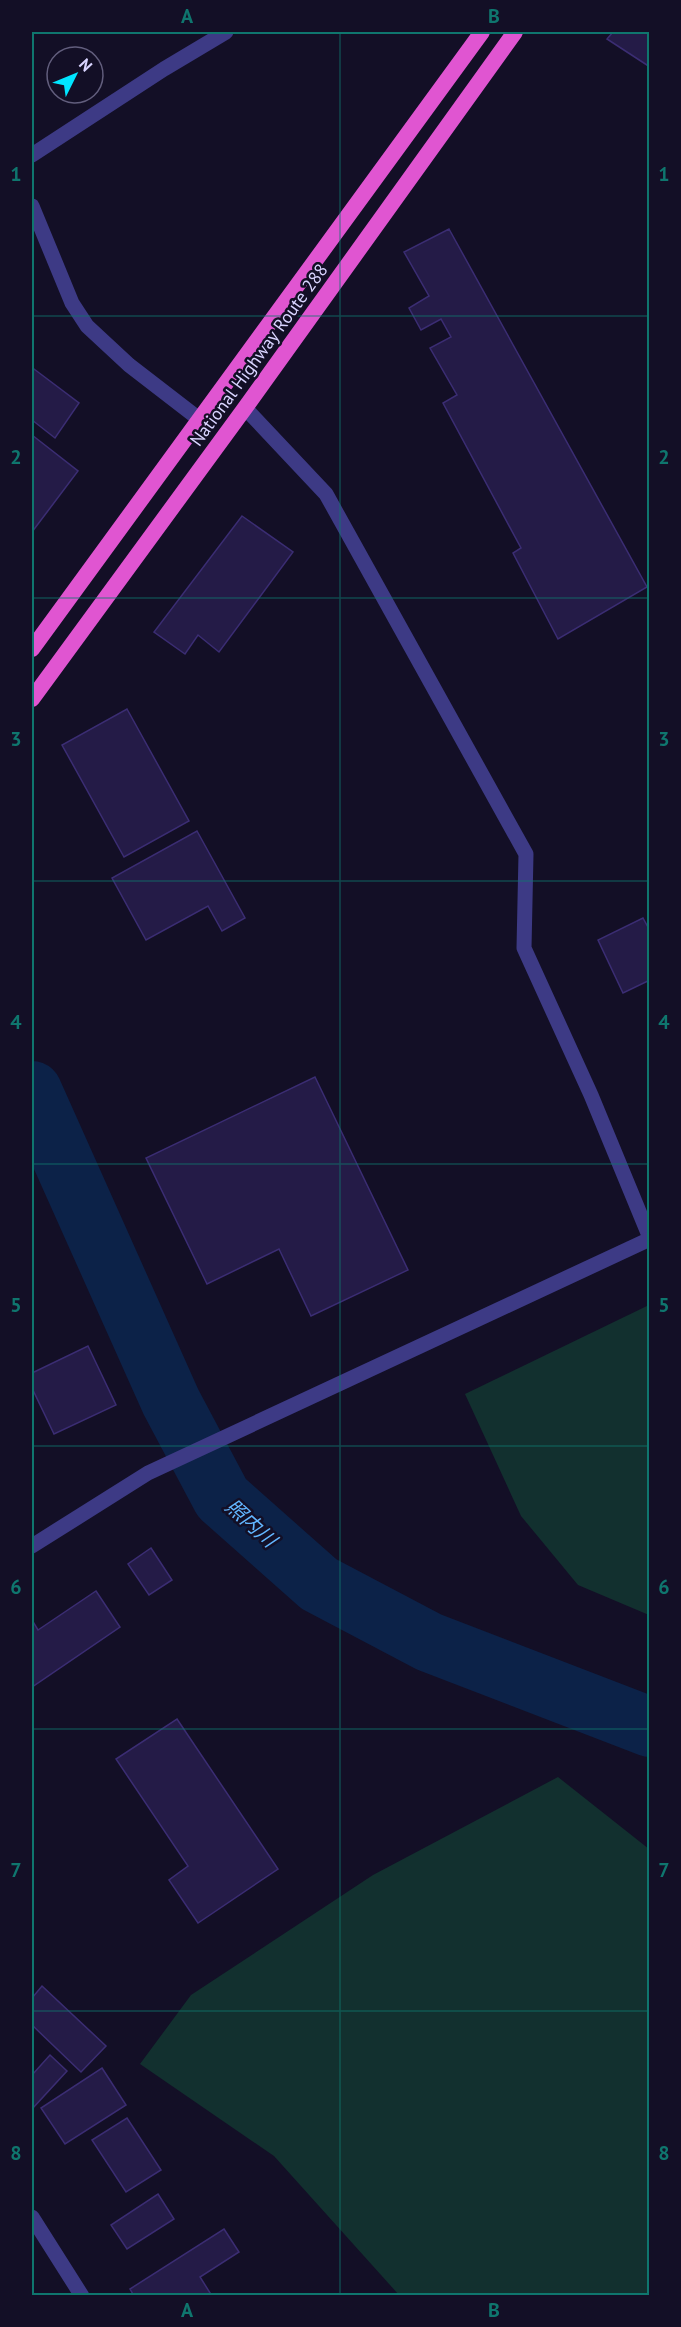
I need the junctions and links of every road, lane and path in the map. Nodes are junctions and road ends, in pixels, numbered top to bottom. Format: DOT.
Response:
graph roads {
  1 [pos="226,32"];
  2 [pos="482,32"];
  3 [pos="515,32"];
  4 [pos="32,155"];
  5 [pos="32,206"];
  6 [pos="245,408"];
  7 [pos="199,419"];
  8 [pos="32,649"];
  9 [pos="32,699"];
  10 [pos="650,1239"];
  11 [pos="32,1546"];
  12 [pos="32,2217"];
  13 [pos="82,2295"];
  1 -- 4 [label="street"];
  2 -- 7 [label="highway, National Highway Route 288"];
  3 -- 6 [label="highway, National Highway Route 288"];
  5 -- 7 [label="street"];
  6 -- 9 [label="highway, National Highway Route 288"];
  6 -- 10 [label="street"];
  7 -- 8 [label="highway, National Highway Route 288"];
  10 -- 11 [label="street"];
  12 -- 13 [label="street"];
}
